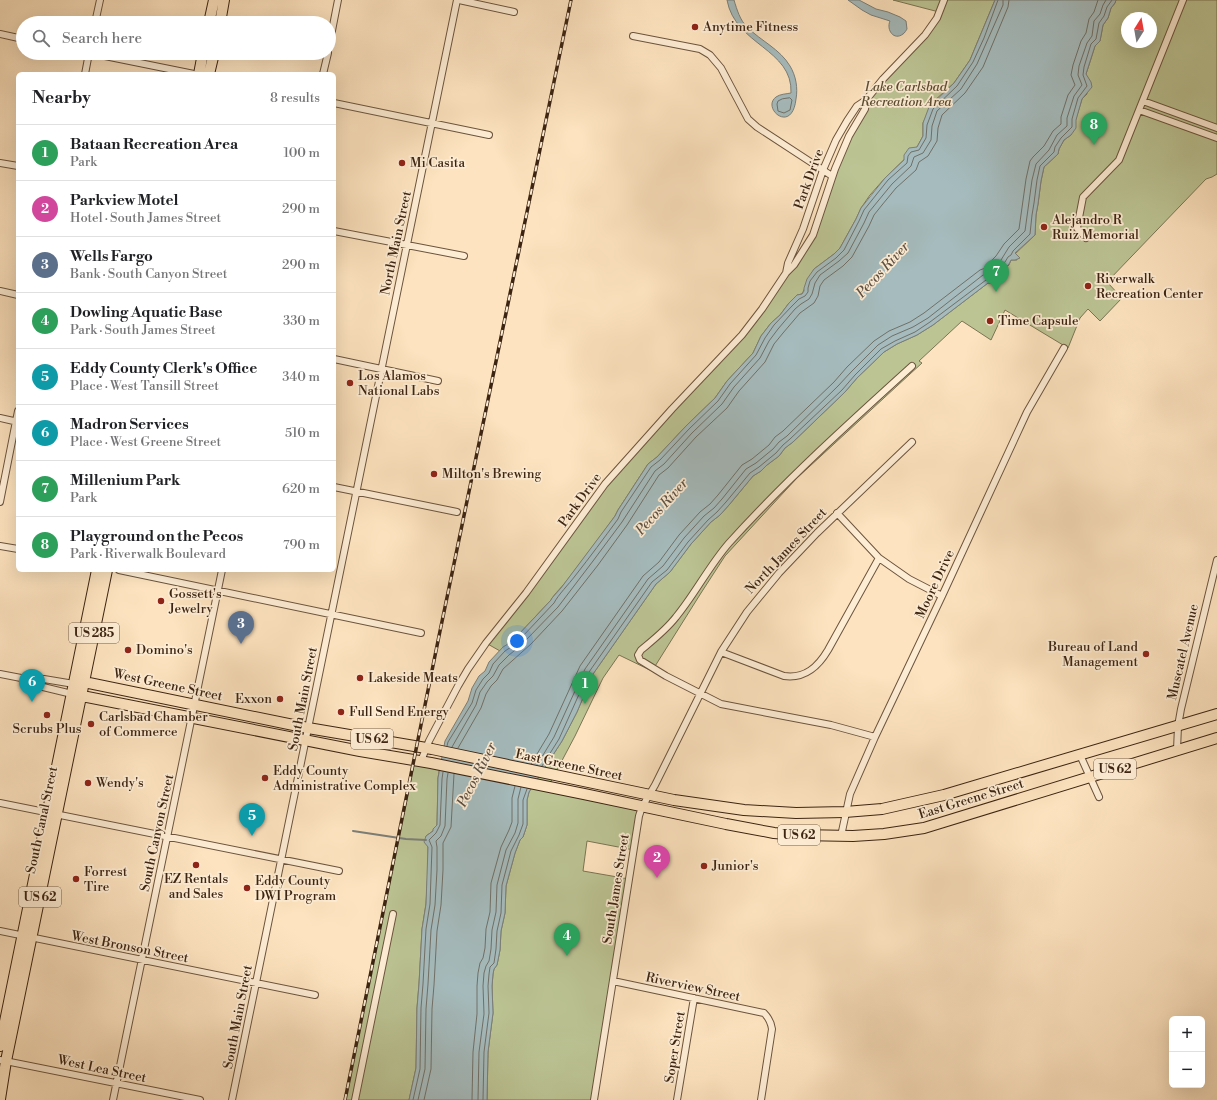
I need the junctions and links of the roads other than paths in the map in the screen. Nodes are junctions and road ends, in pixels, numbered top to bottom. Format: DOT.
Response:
graph roads {
  1 [pos="100,0"];
  2 [pos="214,0"];
  3 [pos="224,0"];
  4 [pos="338,0"];
  5 [pos="458,0"];
  6 [pos="944,0"];
  7 [pos="1183,0"];
  8 [pos="514,12"];
  9 [pos="97,16"];
  10 [pos="211,16"];
  11 [pos="221,16"];
  12 [pos="335,16"];
  13 [pos="0,34"];
  14 [pos="633,36"];
  15 [pos="16,37"];
  16 [pos="88,60"];
  17 [pos="125,60"];
  18 [pos="202,60"];
  19 [pos="213,60"];
  20 [pos="326,60"];
  21 [pos="85,72"];
  22 [pos="184,72"];
  23 [pos="199,72"];
  24 [pos="210,72"];
  25 [pos="323,72"];
  26 [pos="866,100"];
  27 [pos="1143,101"];
  28 [pos="336,103"];
  29 [pos="1139,110"];
  30 [pos="432,123"];
  31 [pos="1217,128"];
  32 [pos="489,135"];
  33 [pos="1217,138"];
  34 [pos="0,163"];
  35 [pos="16,166"];
  36 [pos="823,170"];
  37 [pos="832,176"];
  38 [pos="336,231"];
  39 [pos="1086,238"];
  40 [pos="407,245"];
  41 [pos="464,256"];
  42 [pos="786,273"];
  43 [pos="0,291"];
  44 [pos="16,295"];
  45 [pos="1064,348"];
  46 [pos="336,359"];
  47 [pos="912,366"];
  48 [pos="381,369"];
  49 [pos="438,381"];
  50 [pos="0,418"];
  51 [pos="16,421"];
  52 [pos="16,426"];
  53 [pos="912,442"];
  54 [pos="336,487"];
  55 [pos="356,491"];
  56 [pos="0,502"];
  57 [pos="458,512"];
  58 [pos="837,513"];
  59 [pos="0,546"];
  60 [pos="16,549"];
  61 [pos="879,558"];
  62 [pos="1217,560"];
  63 [pos="98,572"];
  64 [pos="107,572"];
  65 [pos="128,572"];
  66 [pos="222,572"];
  67 [pos="218,591"];
  68 [pos="942,596"];
  69 [pos="331,614"];
  70 [pos="421,633"];
  71 [pos="721,652"];
  72 [pos="0,674"];
  73 [pos="21,678"];
  74 [pos="78,689"];
  75 [pos="700,694"];
  76 [pos="194,704"];
  77 [pos="1217,714"];
  78 [pos="192,718"];
  79 [pos="1178,726"];
  80 [pos="308,728"];
  81 [pos="876,737"];
  82 [pos="1217,738"];
  83 [pos="306,741"];
  84 [pos="431,749"];
  85 [pos="1177,750"];
  86 [pos="1080,755"];
  87 [pos="421,761"];
  88 [pos="1090,777"];
  89 [pos="649,795"];
  90 [pos="1099,797"];
  91 [pos="0,803"];
  92 [pos="642,806"];
  93 [pos="729,808"];
  94 [pos="845,812"];
  95 [pos="52,814"];
  96 [pos="726,824"];
  97 [pos="841,836"];
  98 [pos="168,837"];
  99 [pos="281,859"];
  100 [pos="339,871"];
  101 [pos="393,914"];
  102 [pos="0,931"];
  103 [pos="27,937"];
  104 [pos="141,960"];
  105 [pos="613,981"];
  106 [pos="256,983"];
  107 [pos="315,995"];
  108 [pos="694,998"];
  109 [pos="0,1046"];
  110 [pos="3,1060"];
  111 [pos="116,1083"];
  112 [pos="0,1099"];
  113 [pos="113,1100"];
  114 [pos="200,1100"];
  115 [pos="232,1100"];
  116 [pos="355,1100"];
  117 [pos="594,1100"];
  118 [pos="677,1100"];
  119 [pos="761,1100"];
  1 -- 9 [label="street"];
  2 -- 10 [label="highway"];
  3 -- 11 [label="highway"];
  4 -- 12 [label="street"];
  5 -- 8 [label="street"];
  5 -- 30 [label="street, North Main Street"];
  6 -- 26 [label="street, Park Drive"];
  7 -- 27 [label="street"];
  13 -- 15 [label="street"];
  14 -- 36 [label="street"];
  16 -- 21 [label="street"];
  17 -- 22 [label="street"];
  18 -- 23 [label="highway"];
  19 -- 24 [label="highway"];
  20 -- 25 [label="street"];
  26 -- 36 [label="street, Park Drive"];
  26 -- 37 [label="street, Park Drive"];
  27 -- 29 [label="street"];
  27 -- 31 [label="street"];
  28 -- 30 [label="street"];
  29 -- 33 [label="street"];
  29 -- 39 [label="street"];
  30 -- 32 [label="street"];
  30 -- 40 [label="street, North Main Street"];
  34 -- 35 [label="street"];
  36 -- 37 [label="street"];
  36 -- 42 [label="street, Park Drive"];
  37 -- 42 [label="street, Park Drive"];
  38 -- 40 [label="street"];
  40 -- 41 [label="street"];
  40 -- 48 [label="street, North Main Street"];
  42 -- 84 [label="street, Park Drive"];
  43 -- 44 [label="street"];
  45 -- 68 [label="street, Moore Drive"];
  46 -- 48 [label="street"];
  47 -- 75 [label="street"];
  48 -- 49 [label="street"];
  48 -- 55 [label="street, North Main Street"];
  50 -- 51 [label="street"];
  52 -- 56 [label="street"];
  53 -- 58 [label="street, North James Street"];
  54 -- 55 [label="street"];
  55 -- 57 [label="street"];
  55 -- 69 [label="street, South Main Street"];
  58 -- 61 [label="street"];
  58 -- 71 [label="street, North James Street"];
  59 -- 60 [label="street"];
  61 -- 68 [label="street"];
  61 -- 71 [label="street"];
  62 -- 79 [label="street, Muscatel Avenue"];
  63 -- 74 [label="highway, South Canal Street / US 285"];
  64 -- 74 [label="highway, South Canal Street / US 285"];
  65 -- 67 [label="street"];
  66 -- 67 [label="street, South Canyon Street"];
  67 -- 69 [label="street"];
  67 -- 76 [label="street, South Canyon Street"];
  68 -- 81 [label="street, Moore Drive"];
  69 -- 70 [label="street"];
  69 -- 80 [label="street, South Main Street"];
  71 -- 75 [label="street, North James Street"];
  72 -- 73 [label="street, West Greene Street"];
  73 -- 74 [label="street, West Greene Street"];
  73 -- 74 [label="street, West Greene Street"];
  74 -- 76 [label="highway, West Greene Street / US 62"];
  74 -- 78 [label="highway, West Greene Street / US 62"];
  74 -- 95 [label="highway, South Canal Street / US 62"];
  75 -- 81 [label="street"];
  75 -- 89 [label="street, South James Street"];
  76 -- 78 [label="street, South Canyon Street"];
  76 -- 80 [label="highway, West Greene Street / US 62"];
  77 -- 79 [label="highway, East Greene Street / US 62"];
  78 -- 83 [label="highway, West Greene Street / US 62"];
  78 -- 98 [label="street, South Canyon Street"];
  79 -- 85 [label="street, Muscatel Avenue"];
  79 -- 86 [label="highway, East Greene Street / US 62"];
  80 -- 83 [label="street, South Main Street"];
  80 -- 84 [label="highway, East Greene Street / US 62"];
  81 -- 94 [label="street, Moore Drive"];
  82 -- 85 [label="highway, East Greene Street / US 62"];
  83 -- 87 [label="highway, East Greene Street / US 62"];
  83 -- 99 [label="street, South Main Street"];
  84 -- 87 [label="street, Park Drive"];
  84 -- 89 [label="highway, East Greene Street / US 62"];
  85 -- 88 [label="highway, East Greene Street / US 62"];
  86 -- 88 [label="street"];
  86 -- 94 [label="highway, East Greene Street / US 62"];
  87 -- 92 [label="highway, East Greene Street / US 62"];
  88 -- 90 [label="street"];
  88 -- 97 [label="highway, East Greene Street / US 62"];
  89 -- 92 [label="street, South James Street"];
  89 -- 93 [label="highway, East Greene Street / US 62"];
  91 -- 95 [label="street"];
  92 -- 96 [label="highway, East Greene Street / US 62"];
  92 -- 105 [label="street, South James Street"];
  93 -- 94 [label="highway, East Greene Street / US 62"];
  93 -- 96 [label="highway"];
  94 -- 97 [label="street, Moore Drive"];
  95 -- 98 [label="street"];
  95 -- 103 [label="highway, South Canal Street / US 62"];
  96 -- 97 [label="highway, East Greene Street / US 62"];
  98 -- 99 [label="street"];
  98 -- 104 [label="street, South Canyon Street"];
  99 -- 100 [label="street"];
  99 -- 106 [label="street, South Main Street"];
  101 -- 116 [label="street"];
  102 -- 103 [label="street, West Bronson Street"];
  103 -- 104 [label="street, West Bronson Street"];
  103 -- 109 [label="highway, South Canal Street / US 62"];
  103 -- 110 [label="highway, South Canal Street / US 62"];
  104 -- 106 [label="street, West Bronson Street"];
  104 -- 111 [label="street, South Canyon Street"];
  105 -- 108 [label="street, Riverview Street"];
  105 -- 117 [label="street, South James Street"];
  106 -- 107 [label="street, West Bronson Street"];
  106 -- 115 [label="street, South Main Street"];
  108 -- 118 [label="street, Soper Street"];
  108 -- 119 [label="street, Riverview Street"];
  110 -- 111 [label="street, West Lea Street"];
  110 -- 112 [label="highway, South Canal Street / US 62"];
  111 -- 113 [label="street, South Canyon Street"];
  111 -- 114 [label="street, West Lea Street"];
}
